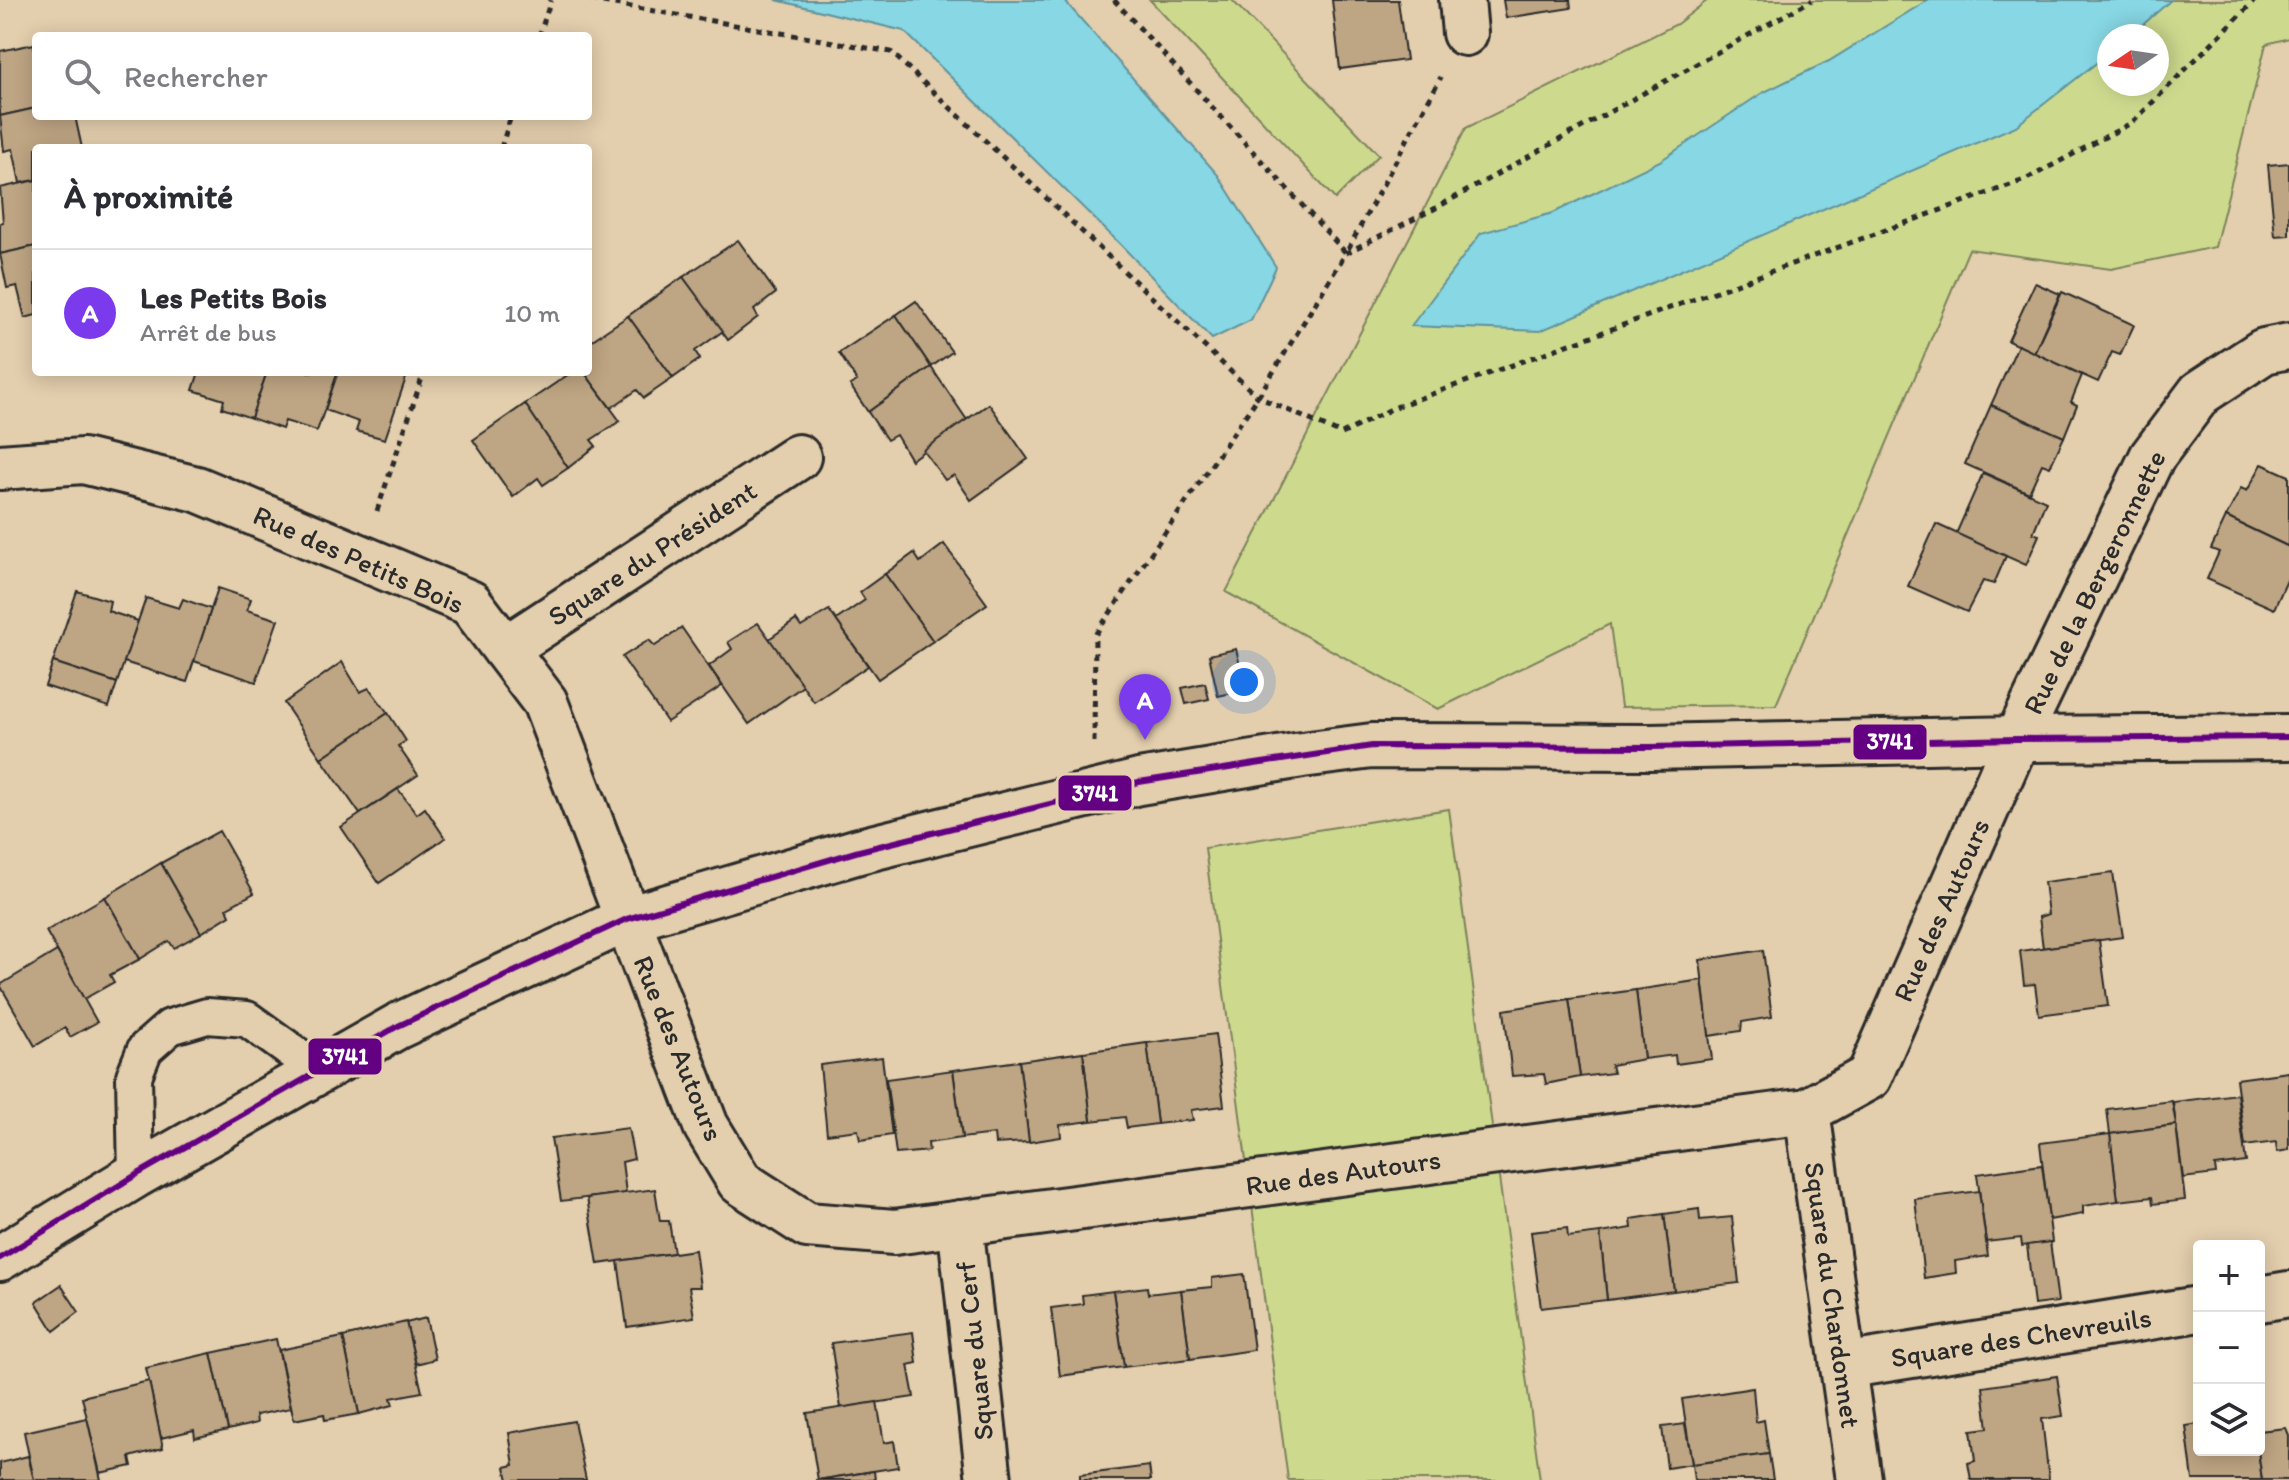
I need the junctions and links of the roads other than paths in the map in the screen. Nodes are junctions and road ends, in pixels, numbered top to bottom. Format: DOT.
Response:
graph roads {
  1 [pos="2289,346"];
  2 [pos="798,457"];
  3 [pos="0,467"];
  4 [pos="505,649"];
  5 [pos="2289,737"];
  6 [pos="2017,739"];
  7 [pos="627,919"];
  8 [pos="319,1071"];
  9 [pos="1807,1111"];
  10 [pos="136,1175"];
  11 [pos="960,1223"];
  12 [pos="0,1258"];
  13 [pos="2289,1294"];
  14 [pos="2265,1298"];
  15 [pos="2193,1310"];
  16 [pos="1843,1366"];
  17 [pos="989,1480"];
  18 [pos="1859,1480"];
  1 -- 6 [label="street, Rue de la Bergeronnette"];
  2 -- 4 [label="street, Square du Président"];
  3 -- 4 [label="street, Rue des Petits Bois"];
  4 -- 7 [label="street, Rue des Petits Bois"];
  5 -- 6 [label="street"];
  6 -- 7 [label="street"];
  6 -- 9 [label="street, Rue des Autours"];
  7 -- 8 [label="street"];
  7 -- 11 [label="street, Rue des Autours"];
  8 -- 10 [label="street"];
  8 -- 10 [label="lane"];
  9 -- 11 [label="street, Rue des Autours"];
  9 -- 16 [label="street, Square du Chardonnet"];
  10 -- 12 [label="street"];
  11 -- 17 [label="street, Square du Cerf"];
  13 -- 14 [label="street"];
  15 -- 16 [label="street, Square des Chevreuils"];
  16 -- 18 [label="street, Square du Chardonnet"];
}
